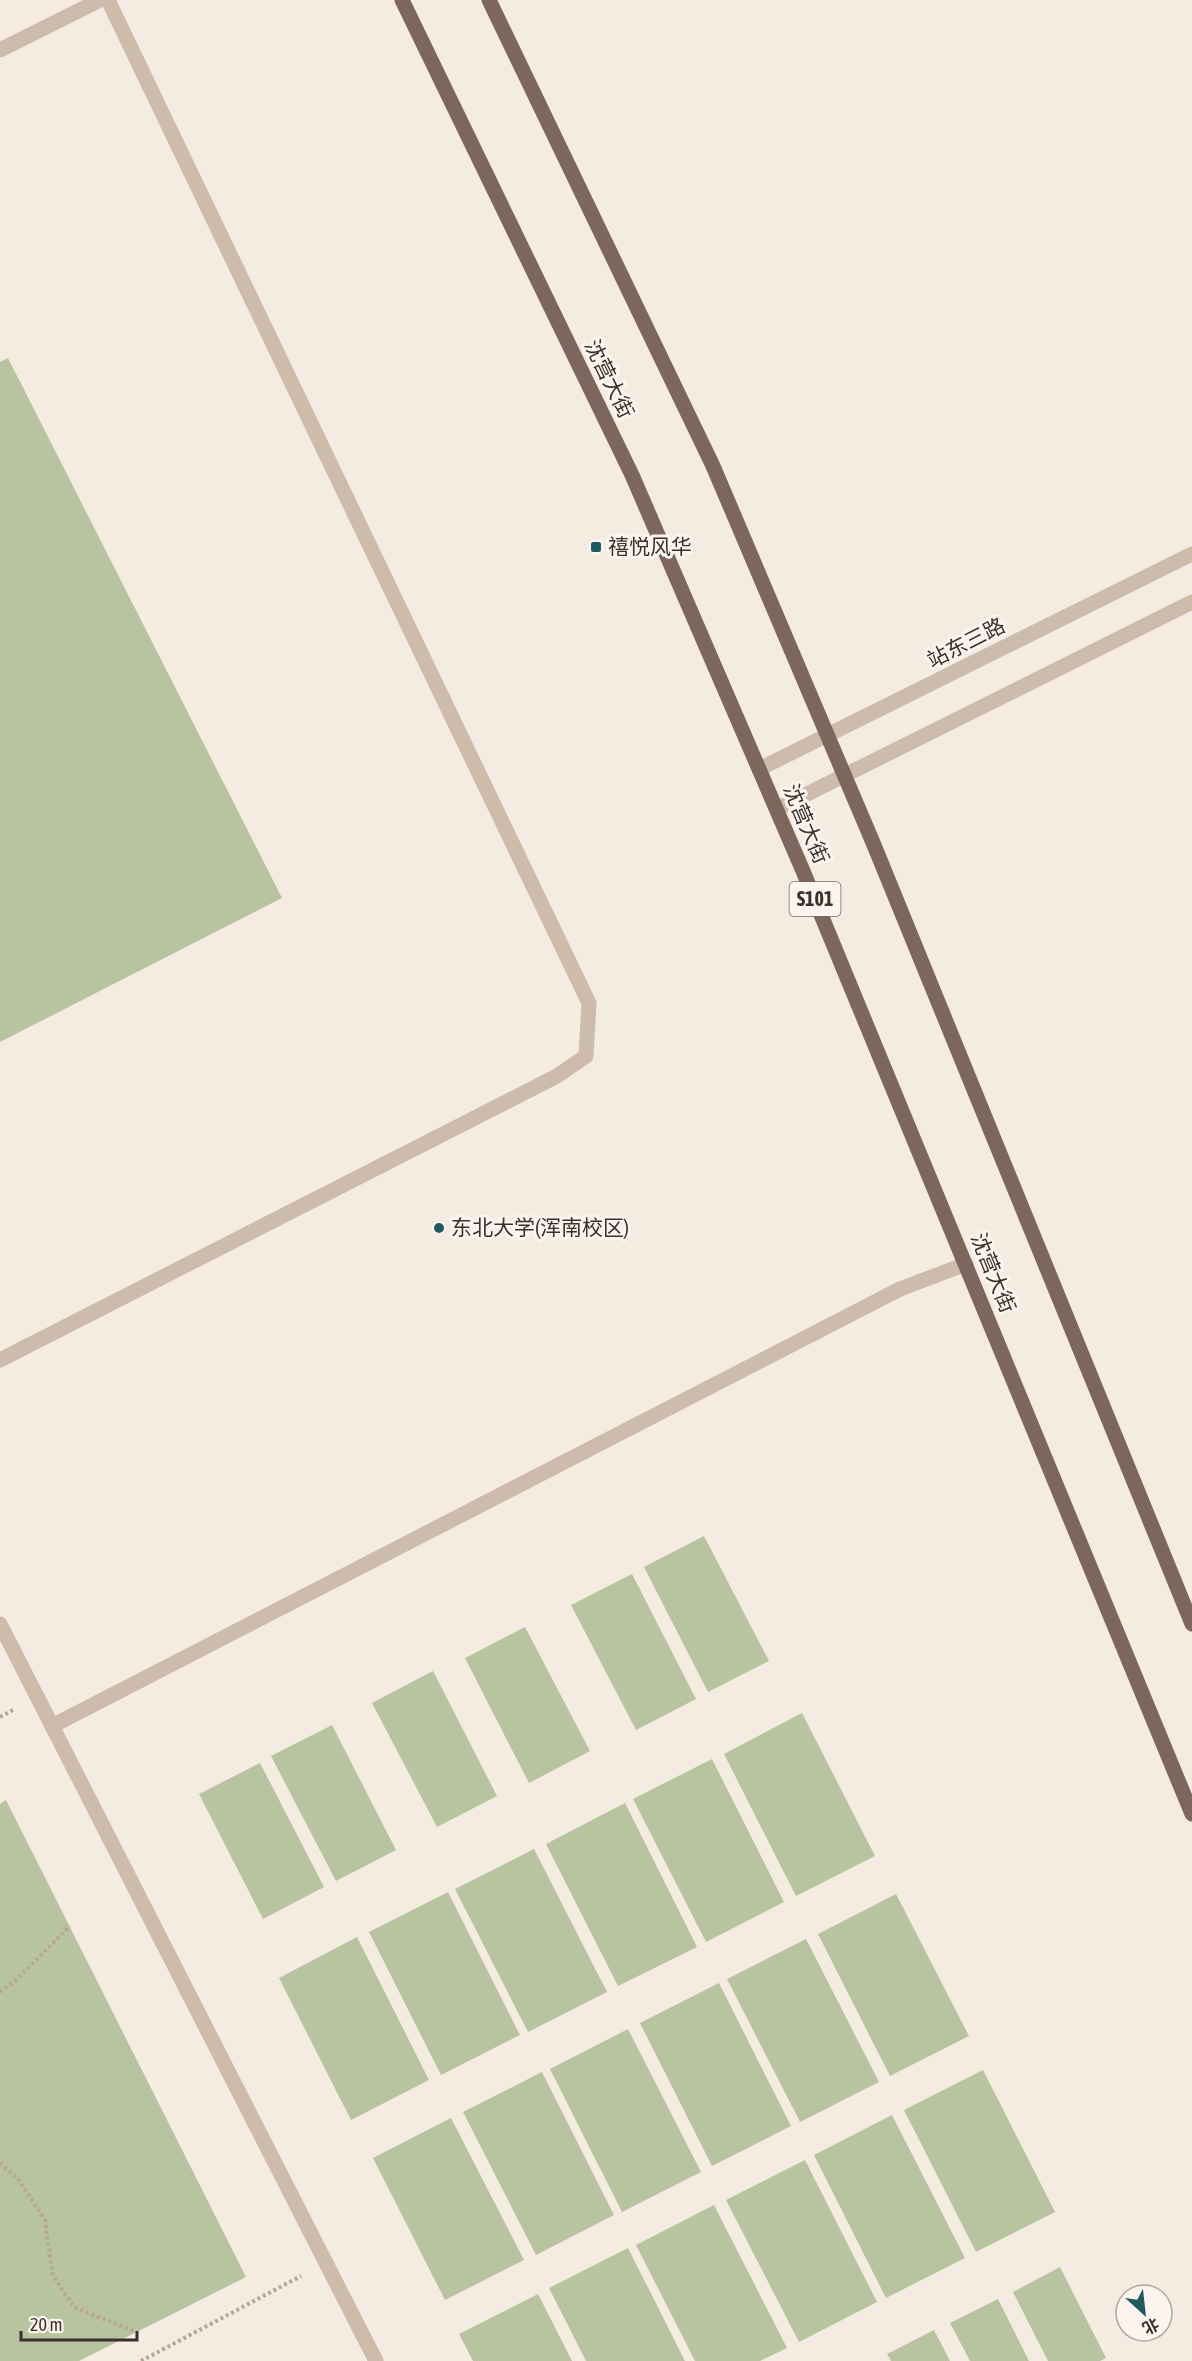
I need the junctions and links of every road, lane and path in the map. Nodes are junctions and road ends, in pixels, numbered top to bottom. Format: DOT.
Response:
graph roads {
  1 [pos="99,0"];
  2 [pos="108,0"];
  3 [pos="402,0"];
  4 [pos="489,0"];
  5 [pos="0,50"];
  6 [pos="1192,554"];
  7 [pos="1192,602"];
  8 [pos="828,735"];
  9 [pos="759,769"];
  10 [pos="844,775"];
  11 [pos="777,809"];
  12 [pos="966,1264"];
  13 [pos="0,1360"];
  14 [pos="0,1624"];
  15 [pos="1192,1624"];
  16 [pos="52,1726"];
  17 [pos="1192,1814"];
  18 [pos="70,1926"];
  19 [pos="0,1992"];
  20 [pos="0,2163"];
  21 [pos="326,2263"];
  22 [pos="136,2332"];
  23 [pos="141,2361"];
  24 [pos="376,2361"];
  1 -- 5 [label="street"];
  2 -- 13 [label="street"];
  3 -- 9 [label="main road, 沈营大街 / S101"];
  4 -- 8 [label="main road"];
  6 -- 8 [label="street, 站东三路"];
  7 -- 10 [label="street"];
  8 -- 9 [label="street, 站东三路"];
  8 -- 10 [label="main road"];
  9 -- 11 [label="main road, 沈营大街 / S101"];
  10 -- 11 [label="street"];
  10 -- 15 [label="main road"];
  11 -- 12 [label="main road, 沈营大街 / S101"];
  12 -- 16 [label="street"];
  12 -- 17 [label="main road, 沈营大街 / S101"];
  14 -- 16 [label="street"];
  16 -- 21 [label="street"];
  18 -- 19 [label="path"];
  20 -- 22 [label="path"];
  21 -- 23 [label="path"];
  21 -- 24 [label="street"];
}
